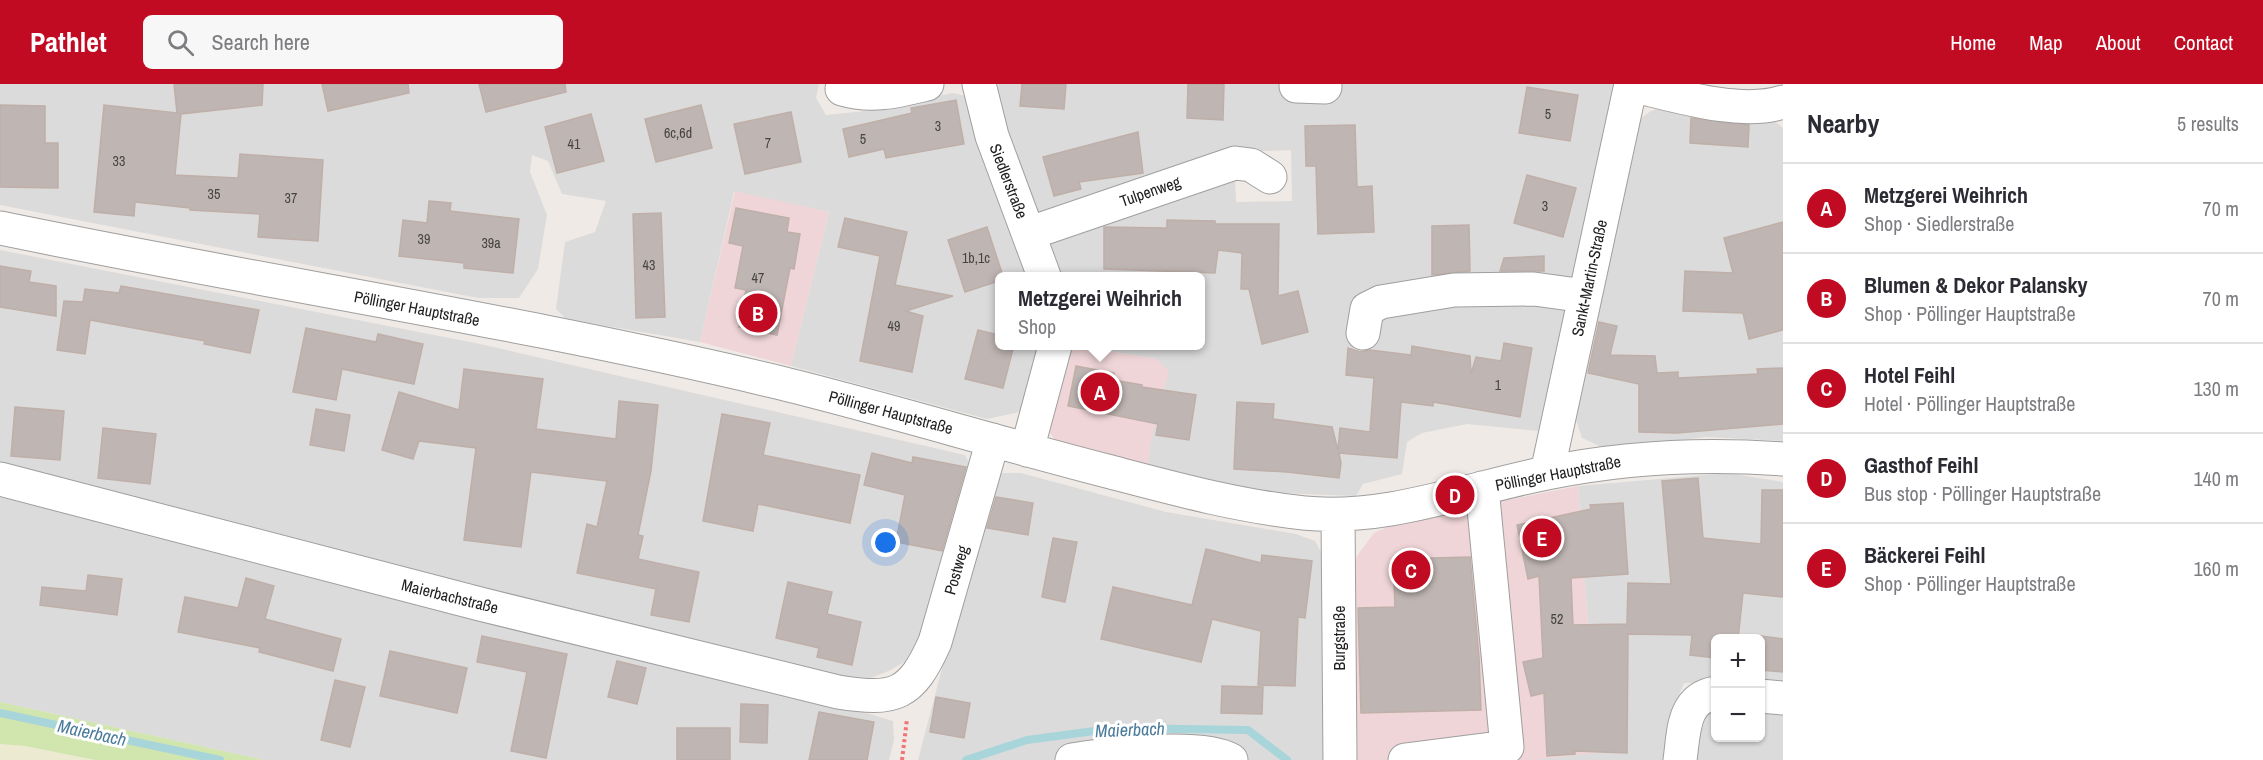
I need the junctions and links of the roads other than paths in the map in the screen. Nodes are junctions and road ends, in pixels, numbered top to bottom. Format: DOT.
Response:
graph roads {
  1 [pos="927,84"];
  2 [pos="979,84"];
  3 [pos="1631,84"];
  4 [pos="842,89"];
  5 [pos="1783,102"];
  6 [pos="1270,177"];
  7 [pos="0,228"];
  8 [pos="1030,233"];
  9 [pos="1043,272"];
  10 [pos="1585,296"];
  11 [pos="1364,333"];
  12 [pos="1054,350"];
  13 [pos="993,440"];
  14 [pos="1027,450"];
  15 [pos="1783,459"];
  16 [pos="1546,473"];
  17 [pos="0,479"];
  18 [pos="1482,488"];
  19 [pos="1338,515"];
  20 [pos="902,690"];
  21 [pos="1711,694"];
  22 [pos="1765,696"];
  23 [pos="1783,698"];
  24 [pos="1072,760"];
  25 [pos="1232,760"];
  26 [pos="1340,760"];
  27 [pos="1405,760"];
  28 [pos="1680,760"];
  1 -- 4 [label="street"];
  2 -- 8 [label="street, Siedlerstraße"];
  3 -- 5 [label="street"];
  3 -- 10 [label="street, Sankt-Martin-Straße"];
  6 -- 8 [label="street, Tulpenweg"];
  7 -- 13 [label="street, Pöllinger Hauptstraße"];
  8 -- 9 [label="street, Siedlerstraße"];
  10 -- 11 [label="street"];
  10 -- 16 [label="street, Sankt-Martin-Straße"];
  12 -- 14 [label="street"];
  13 -- 14 [label="street, Pöllinger Hauptstraße"];
  13 -- 20 [label="street, Postweg"];
  14 -- 19 [label="street, Pöllinger Hauptstraße"];
  15 -- 16 [label="street, Pöllinger Hauptstraße"];
  16 -- 18 [label="street, Pöllinger Hauptstraße"];
  17 -- 20 [label="street, Maierbachstraße"];
  18 -- 19 [label="street, Pöllinger Hauptstraße"];
  18 -- 27 [label="street"];
  19 -- 26 [label="street, Burgstraße"];
  21 -- 28 [label="street"];
  22 -- 23 [label="street"];
  24 -- 25 [label="street"];
}
